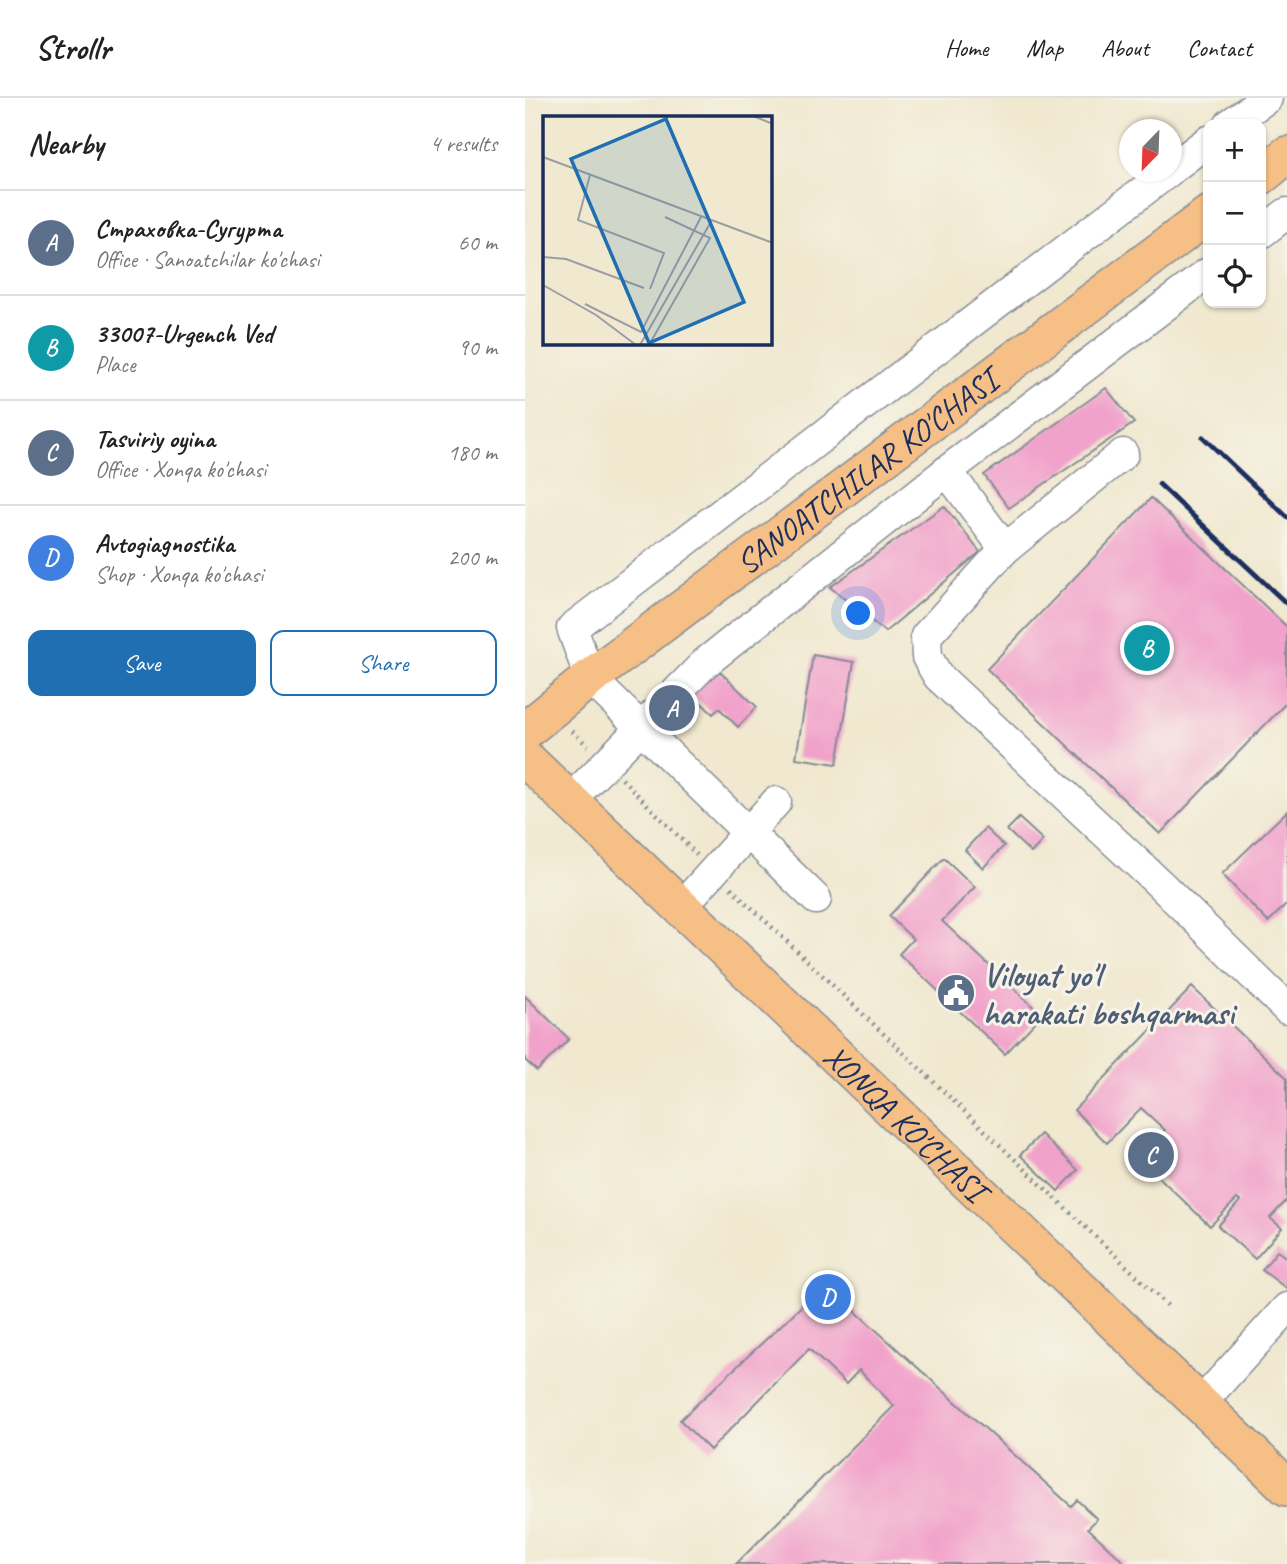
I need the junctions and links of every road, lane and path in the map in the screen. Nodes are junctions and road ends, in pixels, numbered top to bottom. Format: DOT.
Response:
graph roads {
  1 [pos="1267,98"];
  2 [pos="1237,119"];
  3 [pos="1203,145"];
  4 [pos="1287,155"];
  5 [pos="1182,161"];
  6 [pos="1266,172"];
  7 [pos="1154,182"];
  8 [pos="1287,213"];
  9 [pos="1203,219"];
  10 [pos="1266,229"];
  11 [pos="1203,277"];
  12 [pos="1123,454"];
  13 [pos="947,471"];
  14 [pos="1005,549"];
  15 [pos="590,678"];
  16 [pos="537,721"];
  17 [pos="639,728"];
  18 [pos="525,758"];
  19 [pos="605,762"];
  20 [pos="571,799"];
  21 [pos="776,802"];
  22 [pos="748,834"];
  23 [pos="714,872"];
  24 [pos="815,899"];
  25 [pos="682,906"];
  26 [pos="1287,1009"];
  27 [pos="1168,1306"];
  28 [pos="1287,1308"];
  29 [pos="1200,1404"];
  30 [pos="1287,1488"];
  1 -- 2 [label="lane"];
  3 -- 5 [label="lane"];
  4 -- 6 [label="main road"];
  7 -- 15 [label="lane"];
  8 -- 10 [label="lane"];
  9 -- 15 [label="main road, SANOATCHILAR KO'CHASI"];
  11 -- 13 [label="lane"];
  12 -- 14 [label="lane"];
  13 -- 14 [label="lane"];
  13 -- 17 [label="lane"];
  14 -- 26 [label="lane"];
  15 -- 16 [label="main road, SANOATCHILAR KO'CHASI"];
  15 -- 17 [label="lane"];
  16 -- 19 [label="path"];
  17 -- 19 [label="lane"];
  17 -- 22 [label="lane"];
  18 -- 20 [label="main road, XONQA KO'CHASI"];
  19 -- 20 [label="lane"];
  19 -- 23 [label="path"];
  20 -- 25 [label="main road, XONQA KO'CHASI"];
  21 -- 22 [label="lane"];
  22 -- 23 [label="lane"];
  22 -- 24 [label="lane"];
  23 -- 25 [label="lane"];
  23 -- 27 [label="path"];
  25 -- 29 [label="main road, XONQA KO'CHASI"];
  28 -- 29 [label="lane"];
  29 -- 30 [label="main road, XONQA KO'CHASI"];
}
